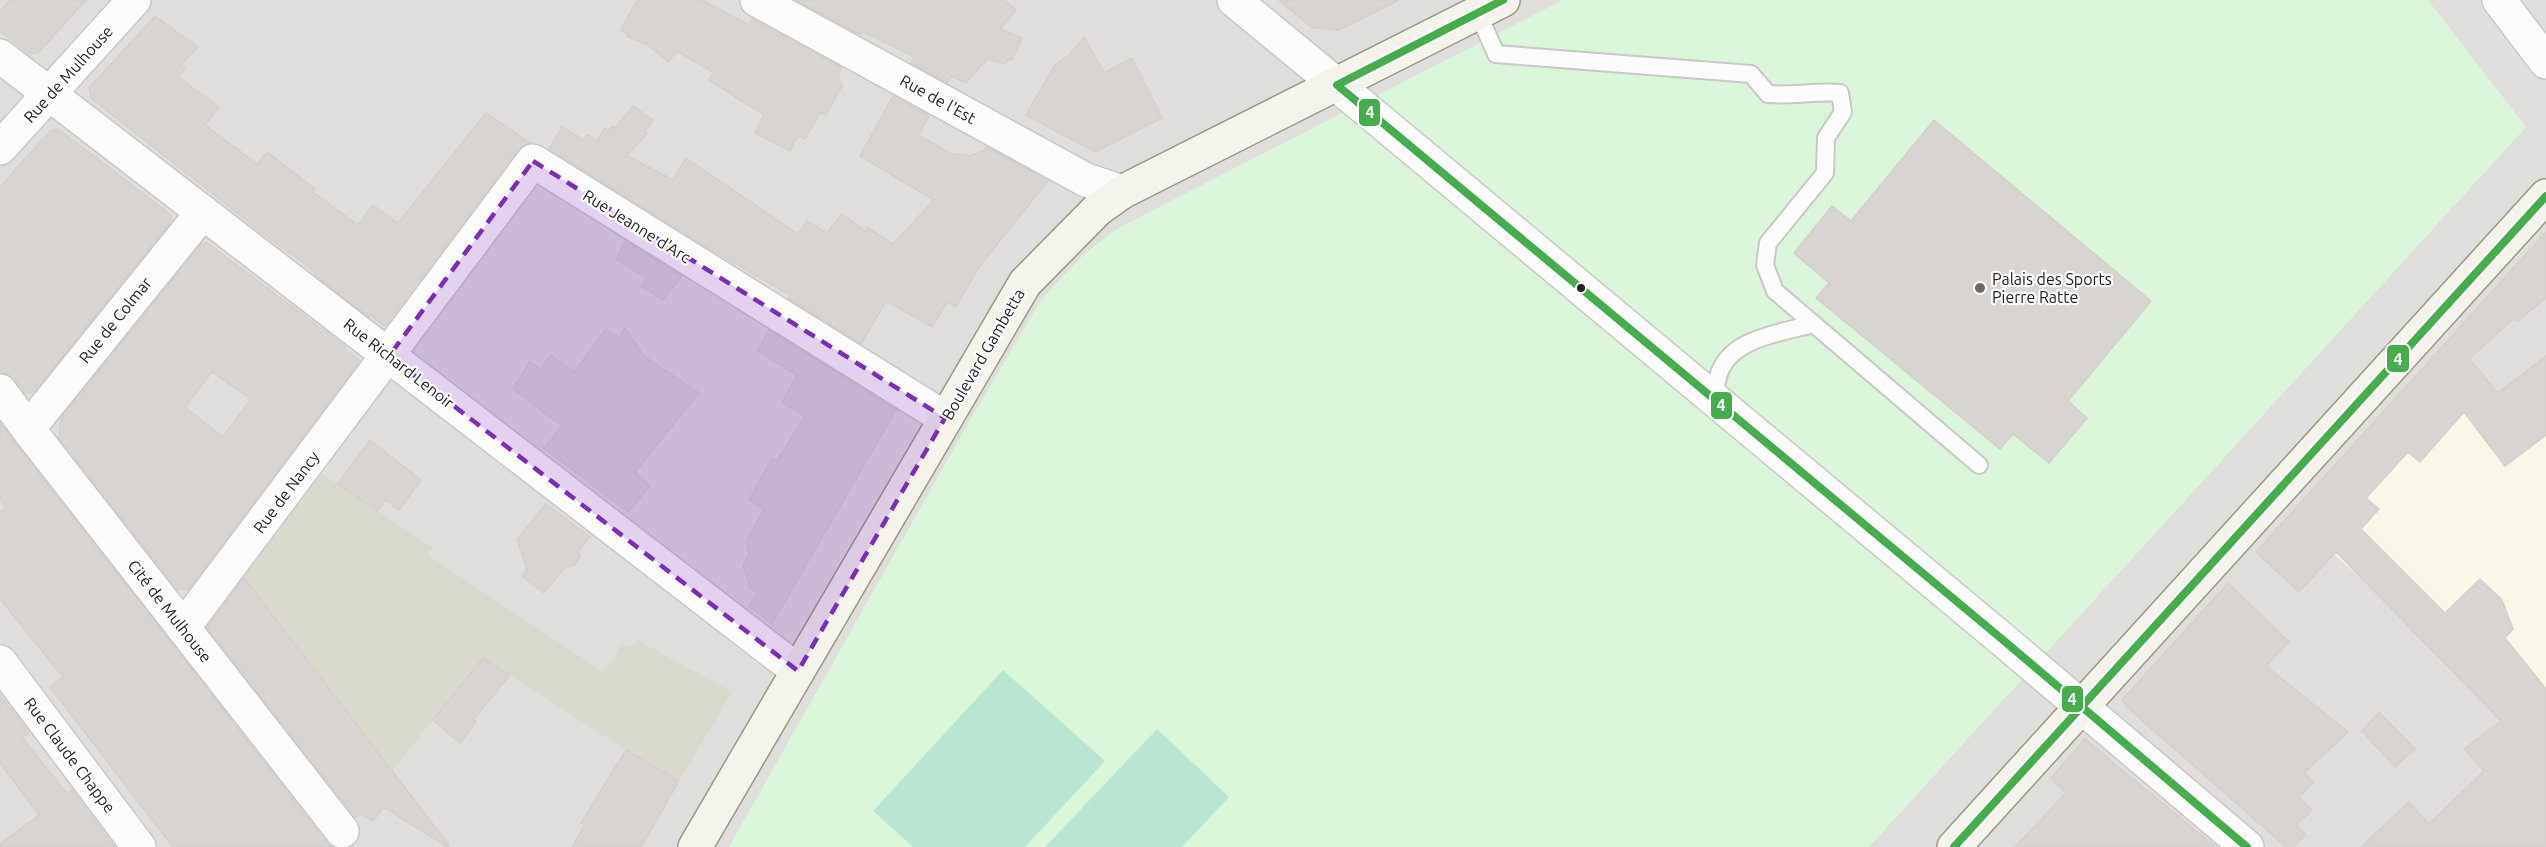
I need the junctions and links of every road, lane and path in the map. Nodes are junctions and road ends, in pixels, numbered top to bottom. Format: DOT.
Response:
graph roads {
  1 [pos="135,0"];
  2 [pos="757,0"];
  3 [pos="1234,0"];
  4 [pos="2499,0"];
  5 [pos="1491,6"];
  6 [pos="0,56"];
  7 [pos="2546,62"];
  8 [pos="1337,85"];
  9 [pos="50,94"];
  10 [pos="0,148"];
  11 [pos="1122,192"];
  12 [pos="2546,196"];
  13 [pos="203,212"];
  14 [pos="1813,324"];
  15 [pos="389,356"];
  16 [pos="0,391"];
  17 [pos="1714,400"];
  18 [pos="945,418"];
  19 [pos="28,429"];
  20 [pos="1979,465"];
  21 [pos="183,628"];
  22 [pos="0,662"];
  23 [pos="798,672"];
  24 [pos="2081,708"];
  25 [pos="342,831"];
  26 [pos="139,847"];
  27 [pos="695,847"];
  28 [pos="1954,847"];
  29 [pos="2247,847"];
  1 -- 9 [label="street, Rue de Mulhouse"];
  2 -- 11 [label="street, Rue de l'Est"];
  3 -- 8 [label="street"];
  4 -- 7 [label="street"];
  5 -- 8 [label="main road, Boulevard Gambetta"];
  5 -- 14 [label="lane"];
  6 -- 9 [label="street, Rue Richard Lenoir"];
  8 -- 11 [label="main road, Boulevard Gambetta"];
  8 -- 17 [label="street"];
  9 -- 10 [label="street, Rue de Mulhouse"];
  9 -- 13 [label="street, Rue Richard Lenoir"];
  11 -- 18 [label="main road, Boulevard Gambetta"];
  12 -- 24 [label="main road"];
  13 -- 15 [label="street, Rue Richard Lenoir"];
  13 -- 19 [label="street, Rue de Colmar"];
  14 -- 17 [label="lane"];
  14 -- 20 [label="lane"];
  15 -- 18 [label="street, Rue Jeanne d'Arc"];
  15 -- 21 [label="street, Rue de Nancy"];
  15 -- 23 [label="street, Rue Richard Lenoir"];
  16 -- 19 [label="street, Cité de Mulhouse"];
  17 -- 24 [label="street"];
  18 -- 23 [label="main road, Boulevard Gambetta"];
  19 -- 21 [label="street, Cité de Mulhouse"];
  21 -- 25 [label="street, Cité de Mulhouse"];
  22 -- 26 [label="street, Rue Claude Chappe"];
  23 -- 27 [label="main road, Boulevard Gambetta"];
  24 -- 28 [label="main road"];
  24 -- 29 [label="street"];
}
